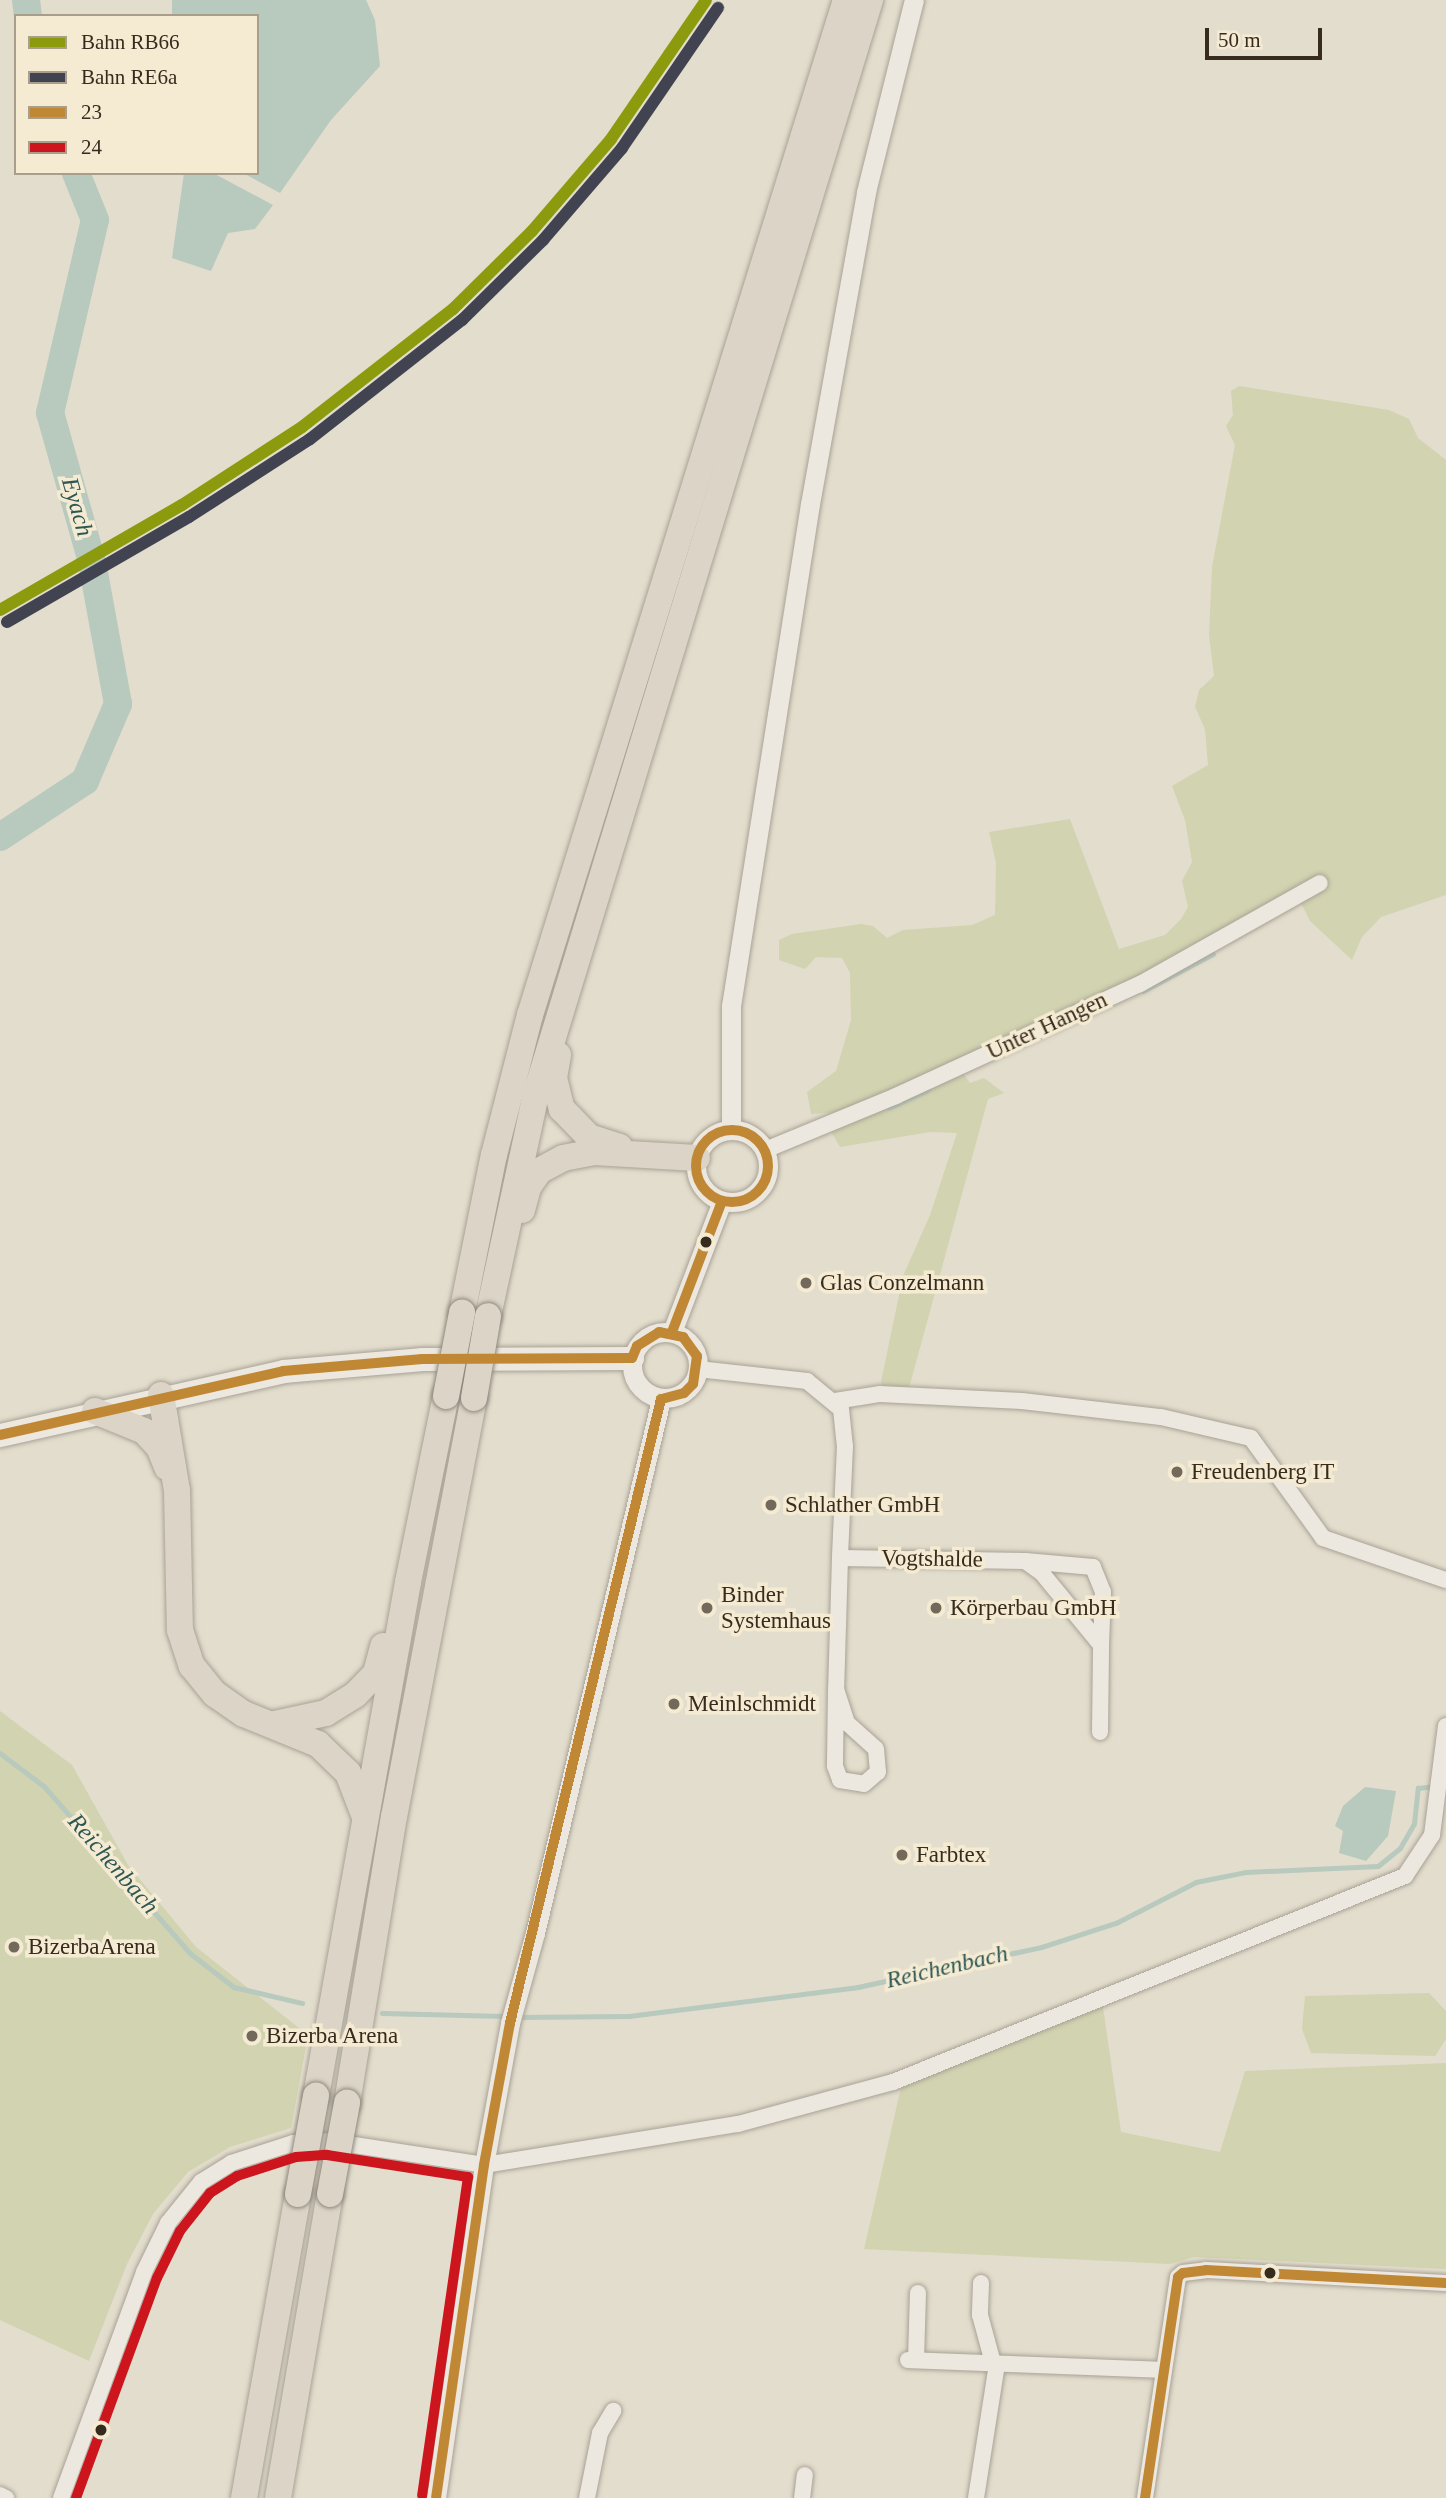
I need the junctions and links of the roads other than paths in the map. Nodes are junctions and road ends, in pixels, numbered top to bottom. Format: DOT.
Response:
graph roads {
  1 [pos="846,0"];
  2 [pos="870,0"];
  3 [pos="914,0"];
  4 [pos="1320,883"];
  5 [pos="569,983"];
  6 [pos="731,1130"];
  7 [pos="765,1150"];
  8 [pos="638,1153"];
  9 [pos="696,1158"];
  10 [pos="722,1201"];
  11 [pos="496,1280"];
  12 [pos="475,1314"];
  13 [pos="672,1332"];
  14 [pos="632,1358"];
  15 [pos="698,1369"];
  16 [pos="161,1395"];
  17 [pos="661,1399"];
  18 [pos="835,1401"];
  19 [pos="95,1411"];
  20 [pos="0,1435"];
  21 [pos="177,1491"];
  22 [pos="839,1558"];
  23 [pos="1025,1561"];
  24 [pos="1446,1580"];
  25 [pos="408,1583"];
  26 [pos="1101,1645"];
  27 [pos="836,1690"];
  28 [pos="275,1724"];
  29 [pos="1446,1726"];
  30 [pos="1100,1732"];
  31 [pos="365,1818"];
  32 [pos="484,2165"];
  33 [pos="981,2283"];
  34 [pos="1446,2283"];
  35 [pos="918,2293"];
  36 [pos="995,2363"];
  37 [pos="1164,2370"];
  38 [pos="613,2411"];
  39 [pos="805,2475"];
  40 [pos="0,2495"];
  41 [pos="6,2498"];
  42 [pos="61,2498"];
  43 [pos="244,2498"];
  44 [pos="278,2498"];
  45 [pos="436,2498"];
  46 [pos="587,2498"];
  47 [pos="802,2498"];
  48 [pos="976,2498"];
  49 [pos="1145,2498"];
  1 -- 12 [label="highway"];
  2 -- 5 [label="highway"];
  3 -- 6 [label="street"];
  4 -- 7 [label="street, Unter Hangen"];
  5 -- 8 [label="highway"];
  5 -- 11 [label="highway"];
  6 -- 7 [label="street"];
  6 -- 9 [label="street"];
  7 -- 10 [label="street"];
  8 -- 9 [label="highway"];
  8 -- 11 [label="highway"];
  9 -- 10 [label="street"];
  10 -- 13 [label="street"];
  11 -- 12 [label="highway"];
  12 -- 25 [label="highway, bridge"];
  12 -- 44 [label="highway, bridge"];
  13 -- 14 [label="street"];
  13 -- 15 [label="street"];
  14 -- 16 [label="main road"];
  14 -- 17 [label="street"];
  15 -- 17 [label="street"];
  15 -- 18 [label="street"];
  16 -- 19 [label="main road"];
  16 -- 21 [label="highway"];
  17 -- 32 [label="street"];
  18 -- 22 [label="street"];
  18 -- 24 [label="street"];
  19 -- 20 [label="main road"];
  19 -- 21 [label="highway"];
  21 -- 28 [label="highway"];
  22 -- 23 [label="street, Vogtshalde"];
  22 -- 27 [label="street"];
  23 -- 26 [label="street"];
  23 -- 26 [label="street, Vogtshalde"];
  25 -- 28 [label="highway"];
  25 -- 31 [label="highway"];
  26 -- 30 [label="street, Vogtshalde"];
  27 -- 27 [label="street"];
  28 -- 31 [label="highway"];
  29 -- 32 [label="street"];
  31 -- 43 [label="highway, bridge"];
  32 -- 42 [label="street"];
  32 -- 45 [label="street"];
  33 -- 36 [label="street"];
  34 -- 37 [label="street"];
  35 -- 36 [label="street"];
  36 -- 37 [label="street"];
  36 -- 48 [label="street"];
  37 -- 49 [label="street"];
  38 -- 46 [label="street"];
  39 -- 47 [label="street"];
  40 -- 41 [label="street"];
}
